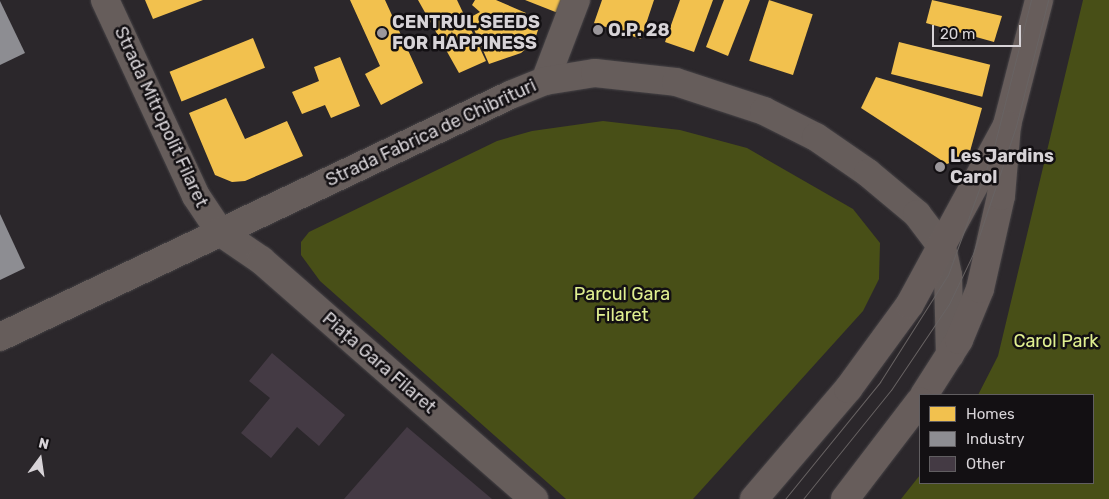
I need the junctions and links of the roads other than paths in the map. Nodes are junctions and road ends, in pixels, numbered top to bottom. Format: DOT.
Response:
graph roads {
  1 [pos="105,0"];
  2 [pos="576,0"];
  3 [pos="1039,0"];
  4 [pos="545,80"];
  5 [pos="1007,125"];
  6 [pos="220,232"];
  7 [pos="942,247"];
  8 [pos="0,337"];
  9 [pos="950,355"];
  10 [pos="925,394"];
  11 [pos="919,402"];
  12 [pos="534,499"];
  13 [pos="754,499"];
  14 [pos="845,499"];
  1 -- 6 [label="street, Strada Mitropolit Filaret"];
  2 -- 4 [label="street"];
  3 -- 5 [label="main road"];
  4 -- 6 [label="street, Strada Fabrica de Chibrituri"];
  4 -- 7 [label="street, Strada Fabrica de Chibrituri"];
  5 -- 7 [label="main road"];
  5 -- 9 [label="main road"];
  6 -- 8 [label="street, Strada Fabrica de Chibrituri"];
  6 -- 12 [label="street, Piața Gara Filaret"];
  7 -- 9 [label="street, Strada Fabrica de Chibrituri"];
  7 -- 13 [label="main road"];
  9 -- 10 [label="main road"];
  11 -- 14 [label="main road"];
}
